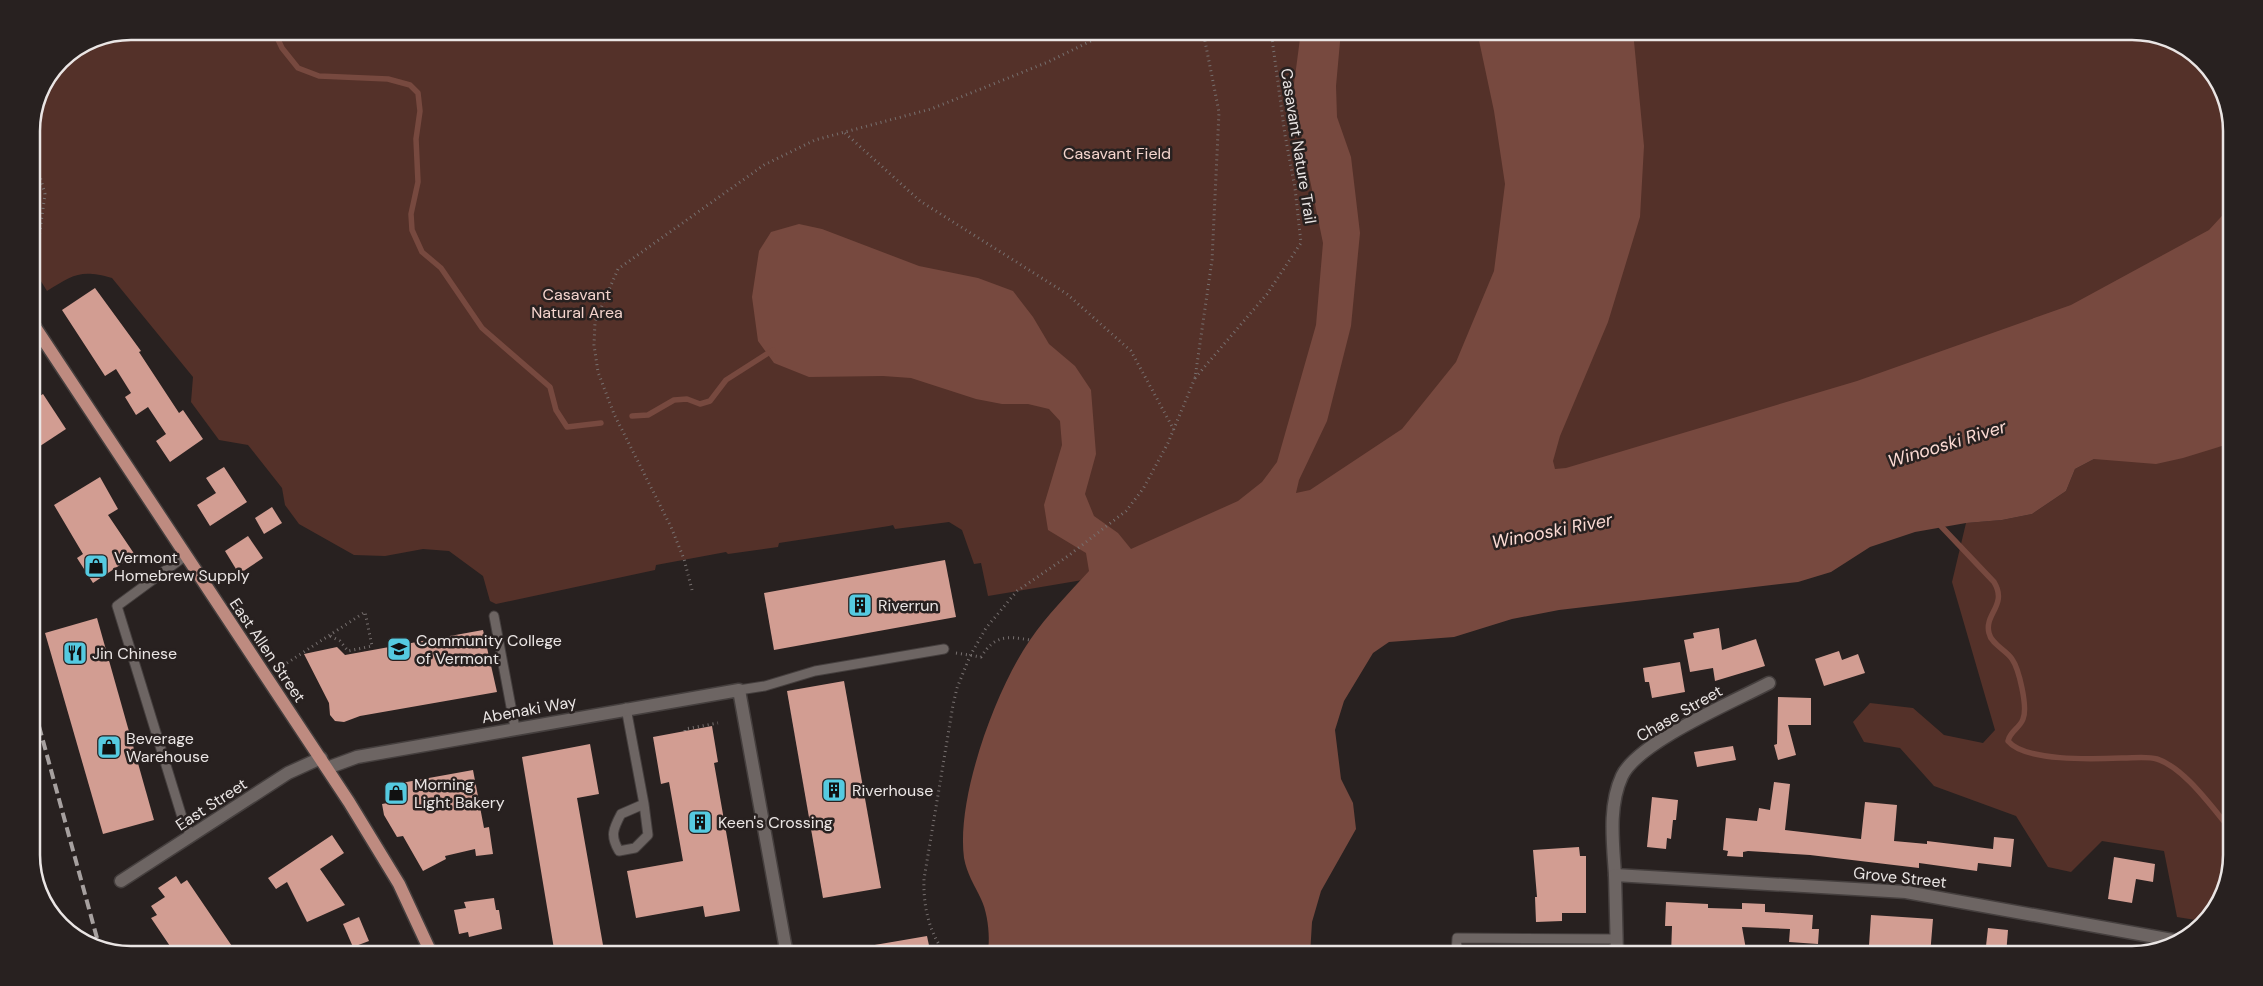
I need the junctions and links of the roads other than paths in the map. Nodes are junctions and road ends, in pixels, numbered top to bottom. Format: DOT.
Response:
graph roads {
  1 [pos="40,332"];
  2 [pos="185,556"];
  3 [pos="494,616"];
  4 [pos="944,649"];
  5 [pos="1769,683"];
  6 [pos="739,690"];
  7 [pos="626,708"];
  8 [pos="515,728"];
  9 [pos="324,763"];
  10 [pos="644,804"];
  11 [pos="191,836"];
  12 [pos="1615,875"];
  13 [pos="121,881"];
  14 [pos="2167,939"];
  15 [pos="1617,940"];
  16 [pos="428,946"];
  17 [pos="785,946"];
  18 [pos="1457,946"];
  19 [pos="1617,946"];
  1 -- 2 [label="main road, East Allen Street"];
  2 -- 9 [label="main road, East Allen Street"];
  2 -- 11 [label="lane"];
  3 -- 8 [label="lane"];
  4 -- 6 [label="lane"];
  5 -- 12 [label="street, Chase Street"];
  6 -- 7 [label="street, Abenaki Way"];
  6 -- 17 [label="street"];
  7 -- 8 [label="street, Abenaki Way"];
  7 -- 10 [label="lane"];
  8 -- 9 [label="street, Abenaki Way"];
  9 -- 11 [label="street, East Street"];
  9 -- 16 [label="main road, East Allen Street"];
  10 -- 10 [label="lane"];
  11 -- 13 [label="street, East Street"];
  12 -- 14 [label="street, Grove Street"];
  12 -- 15 [label="street, Chase Street"];
  15 -- 18 [label="lane"];
  15 -- 19 [label="street, Chase Street"];
}
